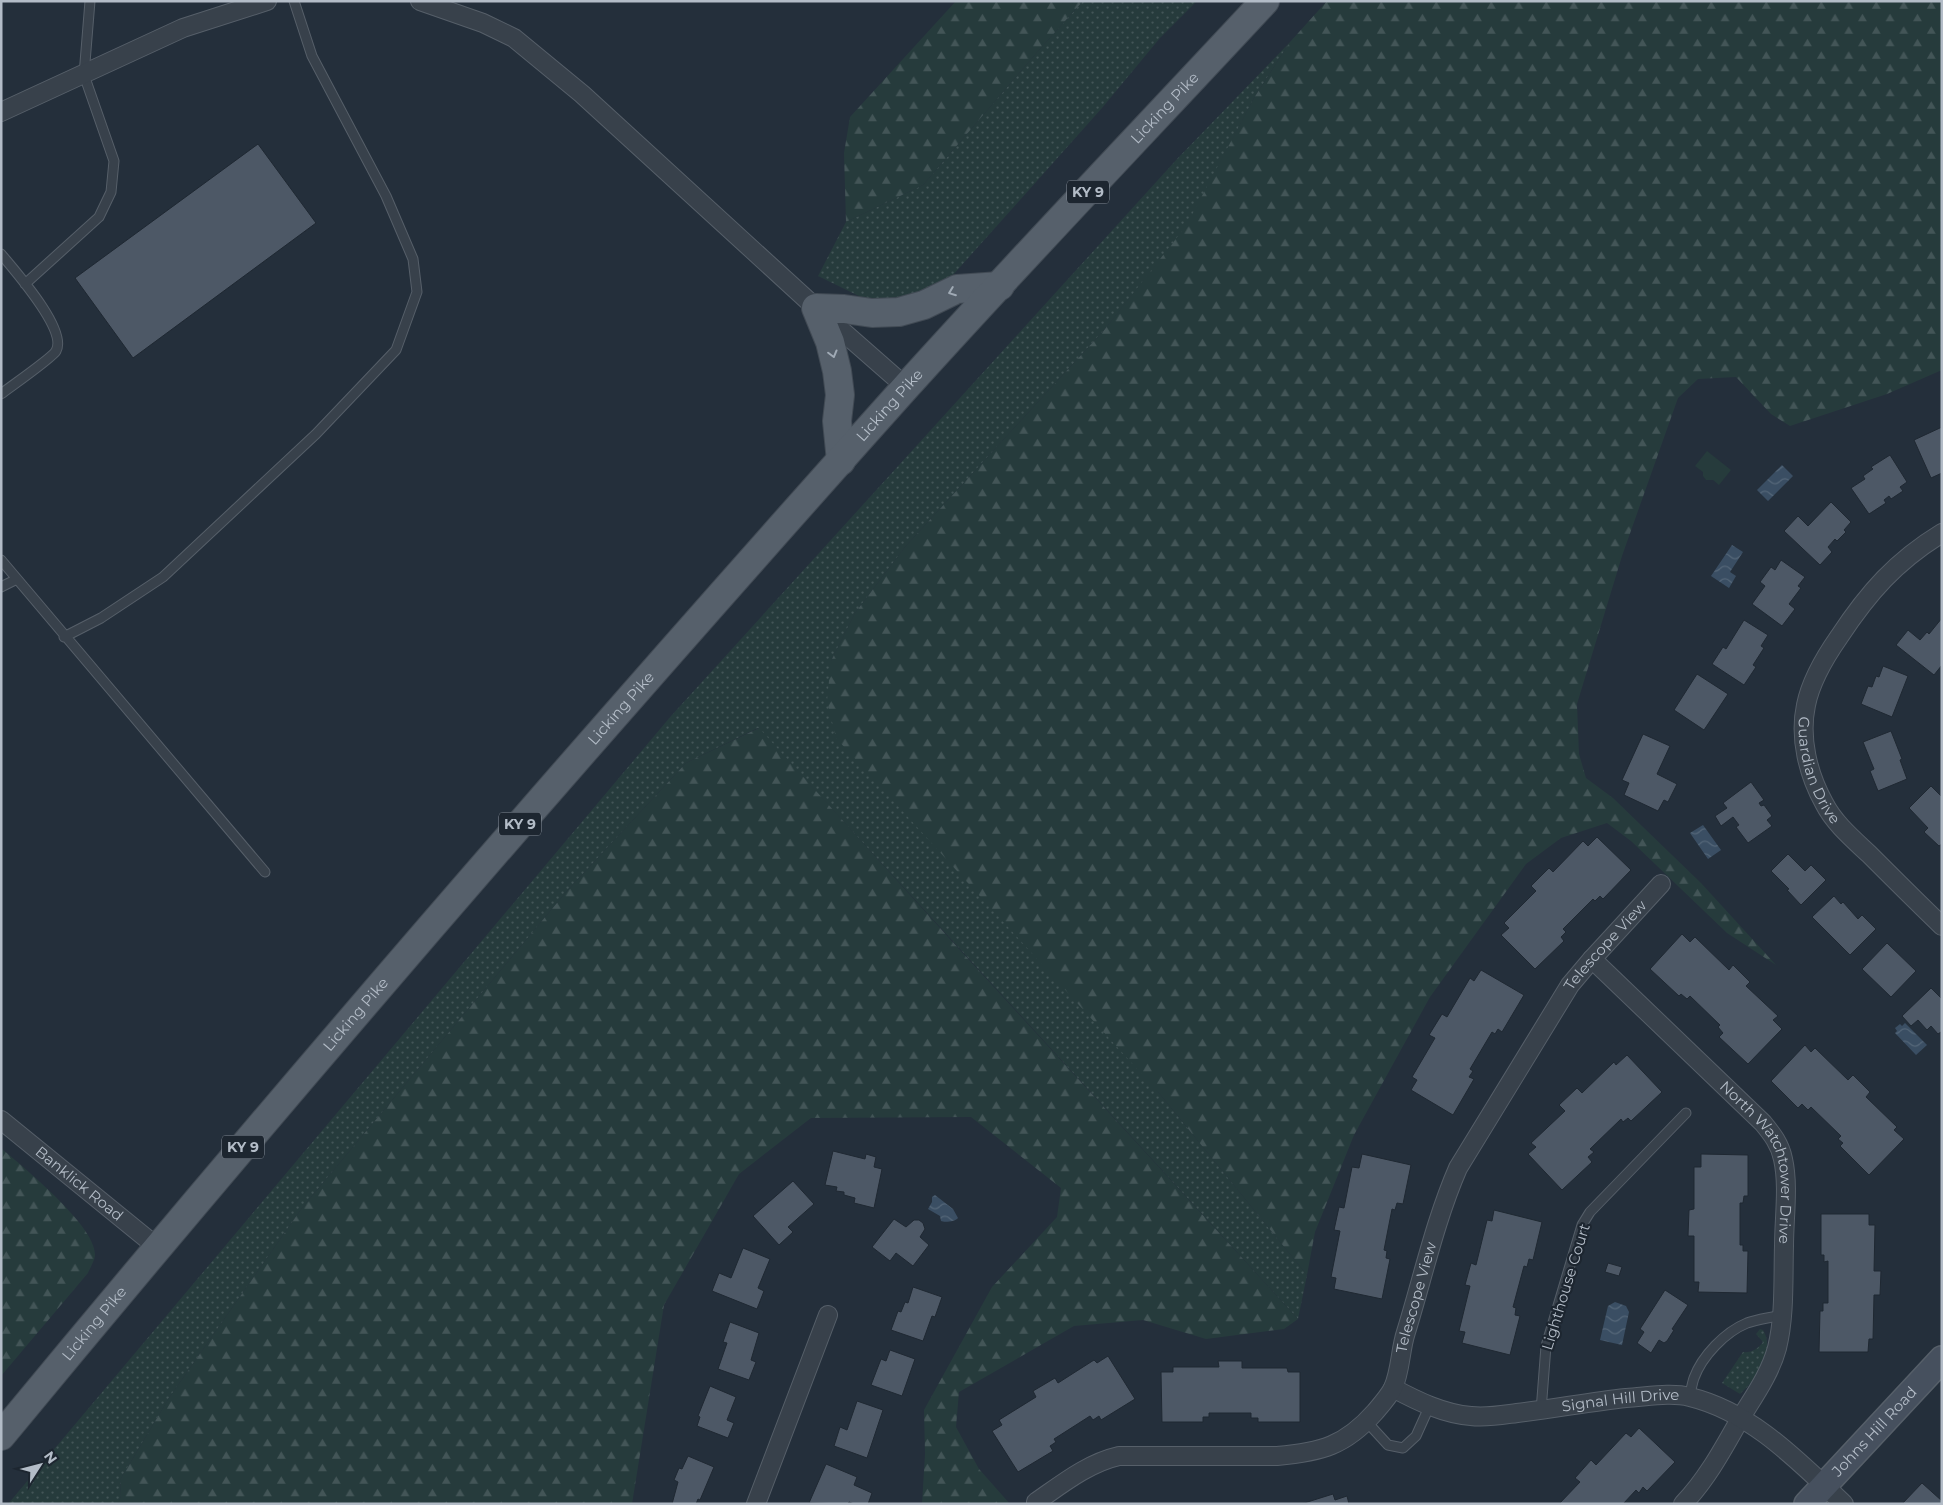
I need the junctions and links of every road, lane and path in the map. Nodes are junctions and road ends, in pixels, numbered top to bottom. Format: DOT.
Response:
graph roads {
  1 [pos="90,1"];
  2 [pos="266,1"];
  3 [pos="294,1"];
  4 [pos="420,1"];
  5 [pos="1265,1"];
  6 [pos="84,75"];
  7 [pos="1,112"];
  8 [pos="1,254"];
  9 [pos="25,284"];
  10 [pos="1000,286"];
  11 [pos="816,308"];
  12 [pos="906,387"];
  13 [pos="1,394"];
  14 [pos="842,461"];
  15 [pos="1942,534"];
  16 [pos="1,560"];
  17 [pos="17,579"];
  18 [pos="1,587"];
  19 [pos="64,637"];
  20 [pos="265,872"];
  21 [pos="1661,884"];
  22 [pos="1942,926"];
  23 [pos="1592,958"];
  24 [pos="1686,1113"];
  25 [pos="1,1120"];
  26 [pos="157,1247"];
  27 [pos="828,1315"];
  28 [pos="1781,1315"];
  29 [pos="1942,1359"];
  30 [pos="1393,1388"];
  31 [pos="1689,1397"];
  32 [pos="1430,1404"];
  33 [pos="1541,1410"];
  34 [pos="1742,1417"];
  35 [pos="1366,1422"];
  36 [pos="1,1436"];
  37 [pos="1825,1485"];
  38 [pos="1036,1502"];
  39 [pos="756,1504"];
  40 [pos="1683,1504"];
  41 [pos="1807,1504"];
  42 [pos="1844,1504"];
  1 -- 6 [label="lane"];
  2 -- 6 [label="street"];
  3 -- 19 [label="lane"];
  4 -- 11 [label="street"];
  5 -- 10 [label="main road, Licking Pike / KY 9"];
  6 -- 7 [label="street"];
  6 -- 9 [label="lane"];
  8 -- 9 [label="lane"];
  9 -- 13 [label="lane"];
  10 -- 11 [label="main road, one-way"];
  10 -- 12 [label="main road, Licking Pike / KY 9"];
  11 -- 12 [label="street"];
  11 -- 14 [label="main road, one-way"];
  12 -- 14 [label="main road, Licking Pike / KY 9"];
  14 -- 26 [label="main road, Licking Pike / KY 9"];
  15 -- 22 [label="street, Guardian Drive"];
  16 -- 17 [label="lane"];
  17 -- 18 [label="lane"];
  17 -- 19 [label="lane"];
  19 -- 20 [label="lane"];
  21 -- 23 [label="street, Telescope View"];
  23 -- 28 [label="street, North Watchtower Drive"];
  23 -- 30 [label="street, Telescope View"];
  24 -- 33 [label="lane, Lighthouse Court"];
  25 -- 26 [label="street, Banklick Road"];
  26 -- 36 [label="main road, Licking Pike / KY 9"];
  27 -- 39 [label="street"];
  28 -- 31 [label="lane"];
  28 -- 34 [label="street, North Watchtower Drive"];
  29 -- 37 [label="main road, Johns Hill Road"];
  30 -- 32 [label="street, Signal Hill Drive"];
  30 -- 35 [label="street, Telescope View"];
  31 -- 33 [label="street, Signal Hill Drive"];
  31 -- 34 [label="street, Signal Hill Drive"];
  32 -- 33 [label="street, Signal Hill Drive"];
  32 -- 35 [label="lane"];
  34 -- 37 [label="street, Signal Hill Drive"];
  34 -- 40 [label="street, North Watchtower Drive"];
  35 -- 38 [label="street, Telescope View"];
  37 -- 41 [label="main road, Johns Hill Road"];
  37 -- 42 [label="street, Signal Hill Drive"];
}
